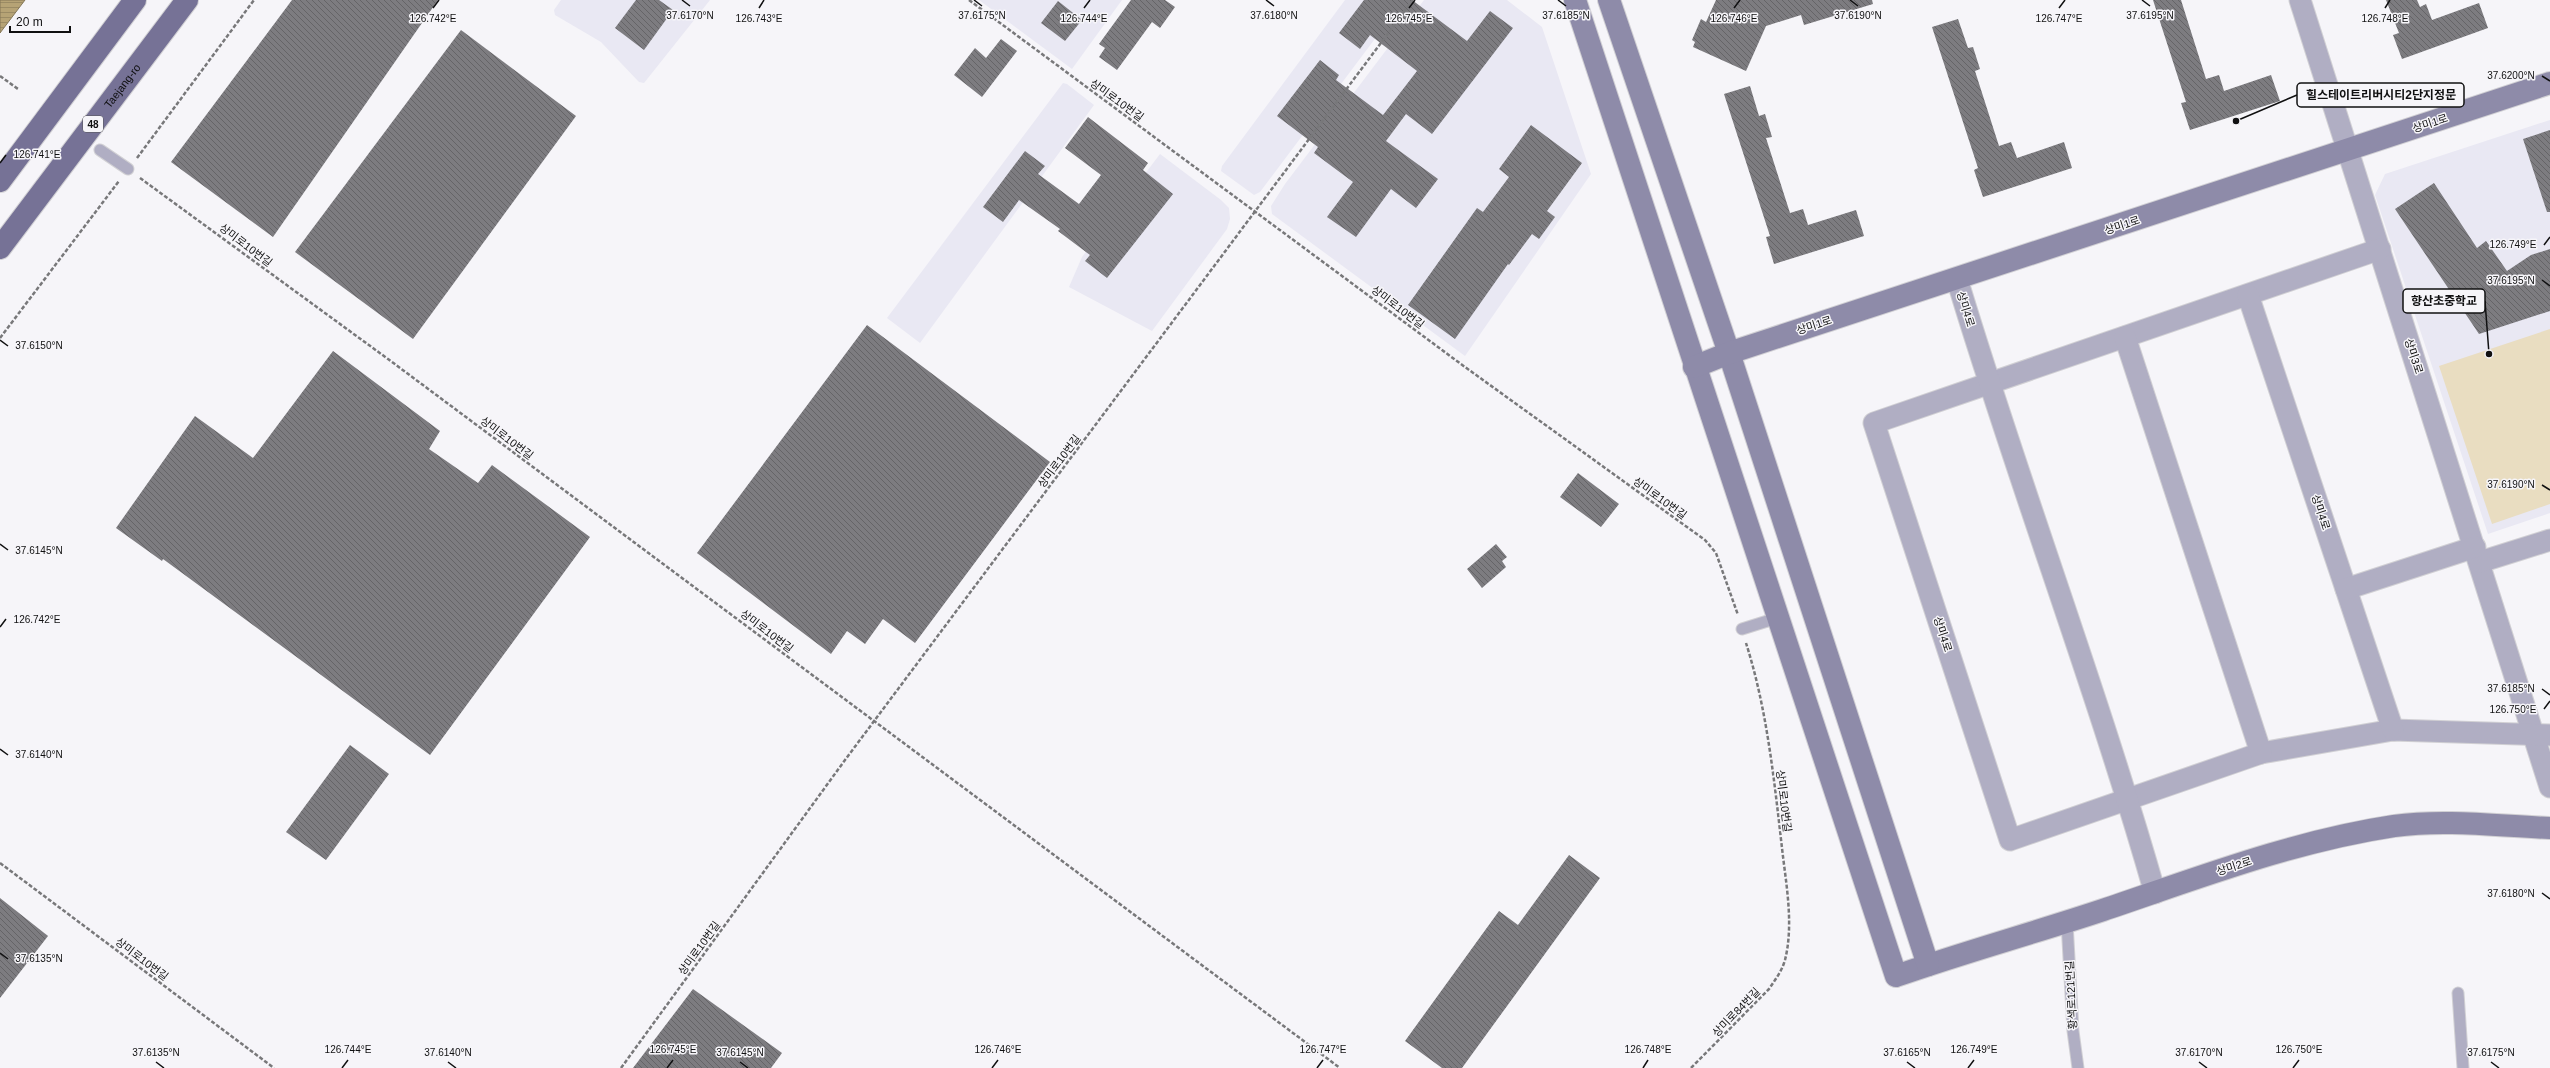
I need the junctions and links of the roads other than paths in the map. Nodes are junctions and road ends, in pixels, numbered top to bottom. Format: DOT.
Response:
graph roads {
  1 [pos="135,0"];
  2 [pos="187,0"];
  3 [pos="1575,0"];
  4 [pos="1609,0"];
  5 [pos="2300,0"];
  6 [pos="2550,83"];
  7 [pos="100,150"];
  8 [pos="2347,151"];
  9 [pos="128,169"];
  10 [pos="0,181"];
  11 [pos="0,248"];
  12 [pos="2380,249"];
  13 [pos="1957,280"];
  14 [pos="2248,294"];
  15 [pos="2125,337"];
  16 [pos="1729,353"];
  17 [pos="1694,367"];
  18 [pos="1988,384"];
  19 [pos="2550,540"];
  20 [pos="2477,554"];
  21 [pos="2346,589"];
  22 [pos="1777,618"];
  23 [pos="1742,629"];
  24 [pos="2393,730"];
  25 [pos="2542,735"];
  26 [pos="2261,753"];
  27 [pos="2550,788"];
  28 [pos="2129,800"];
  29 [pos="2550,828"];
  30 [pos="2155,893"];
  31 [pos="2067,922"];
  32 [pos="1928,965"];
  33 [pos="2458,993"];
  34 [pos="2078,1068"];
  35 [pos="2463,1068"];
  1 -- 10 [label="main road"];
  2 -- 11 [label="main road, Taejang-ro / 48"];
  3 -- 17 [label="street"];
  4 -- 16 [label="street"];
  5 -- 8 [label="street, 상미3로"];
  6 -- 8 [label="street, 상미1로"];
  7 -- 9 [label="lane"];
  8 -- 12 [label="street, 상미3로"];
  8 -- 13 [label="street, 상미1로"];
  12 -- 14 [label="street, 상미4로"];
  12 -- 20 [label="street, 상미3로"];
  13 -- 16 [label="street, 상미1로"];
  13 -- 18 [label="street, 상미4로"];
  14 -- 15 [label="street, 상미4로"];
  14 -- 21 [label="street, 상미4로"];
  15 -- 18 [label="street, 상미4로"];
  15 -- 26 [label="street"];
  16 -- 17 [label="street, 상미1로"];
  16 -- 32 [label="street"];
  17 -- 22 [label="street"];
  18 -- 28 [label="street, 상미4로"];
  18 -- 28 [label="street, 상미4로"];
  19 -- 20 [label="street"];
  20 -- 21 [label="street"];
  20 -- 25 [label="street, 상미3로"];
  21 -- 24 [label="street, 상미4로"];
  22 -- 23 [label="lane"];
  22 -- 32 [label="street, 상미2로"];
  24 -- 25 [label="street, 상미4로"];
  24 -- 26 [label="street, 상미4로"];
  25 -- 27 [label="street, 상미3로"];
  26 -- 28 [label="street, 상미4로"];
  28 -- 30 [label="street, 상미4로"];
  29 -- 30 [label="street, 상미2로"];
  30 -- 31 [label="street, 상미2로"];
  31 -- 32 [label="street, 상미2로"];
  31 -- 34 [label="lane, 황색로121번길"];
  33 -- 35 [label="lane"];
}
